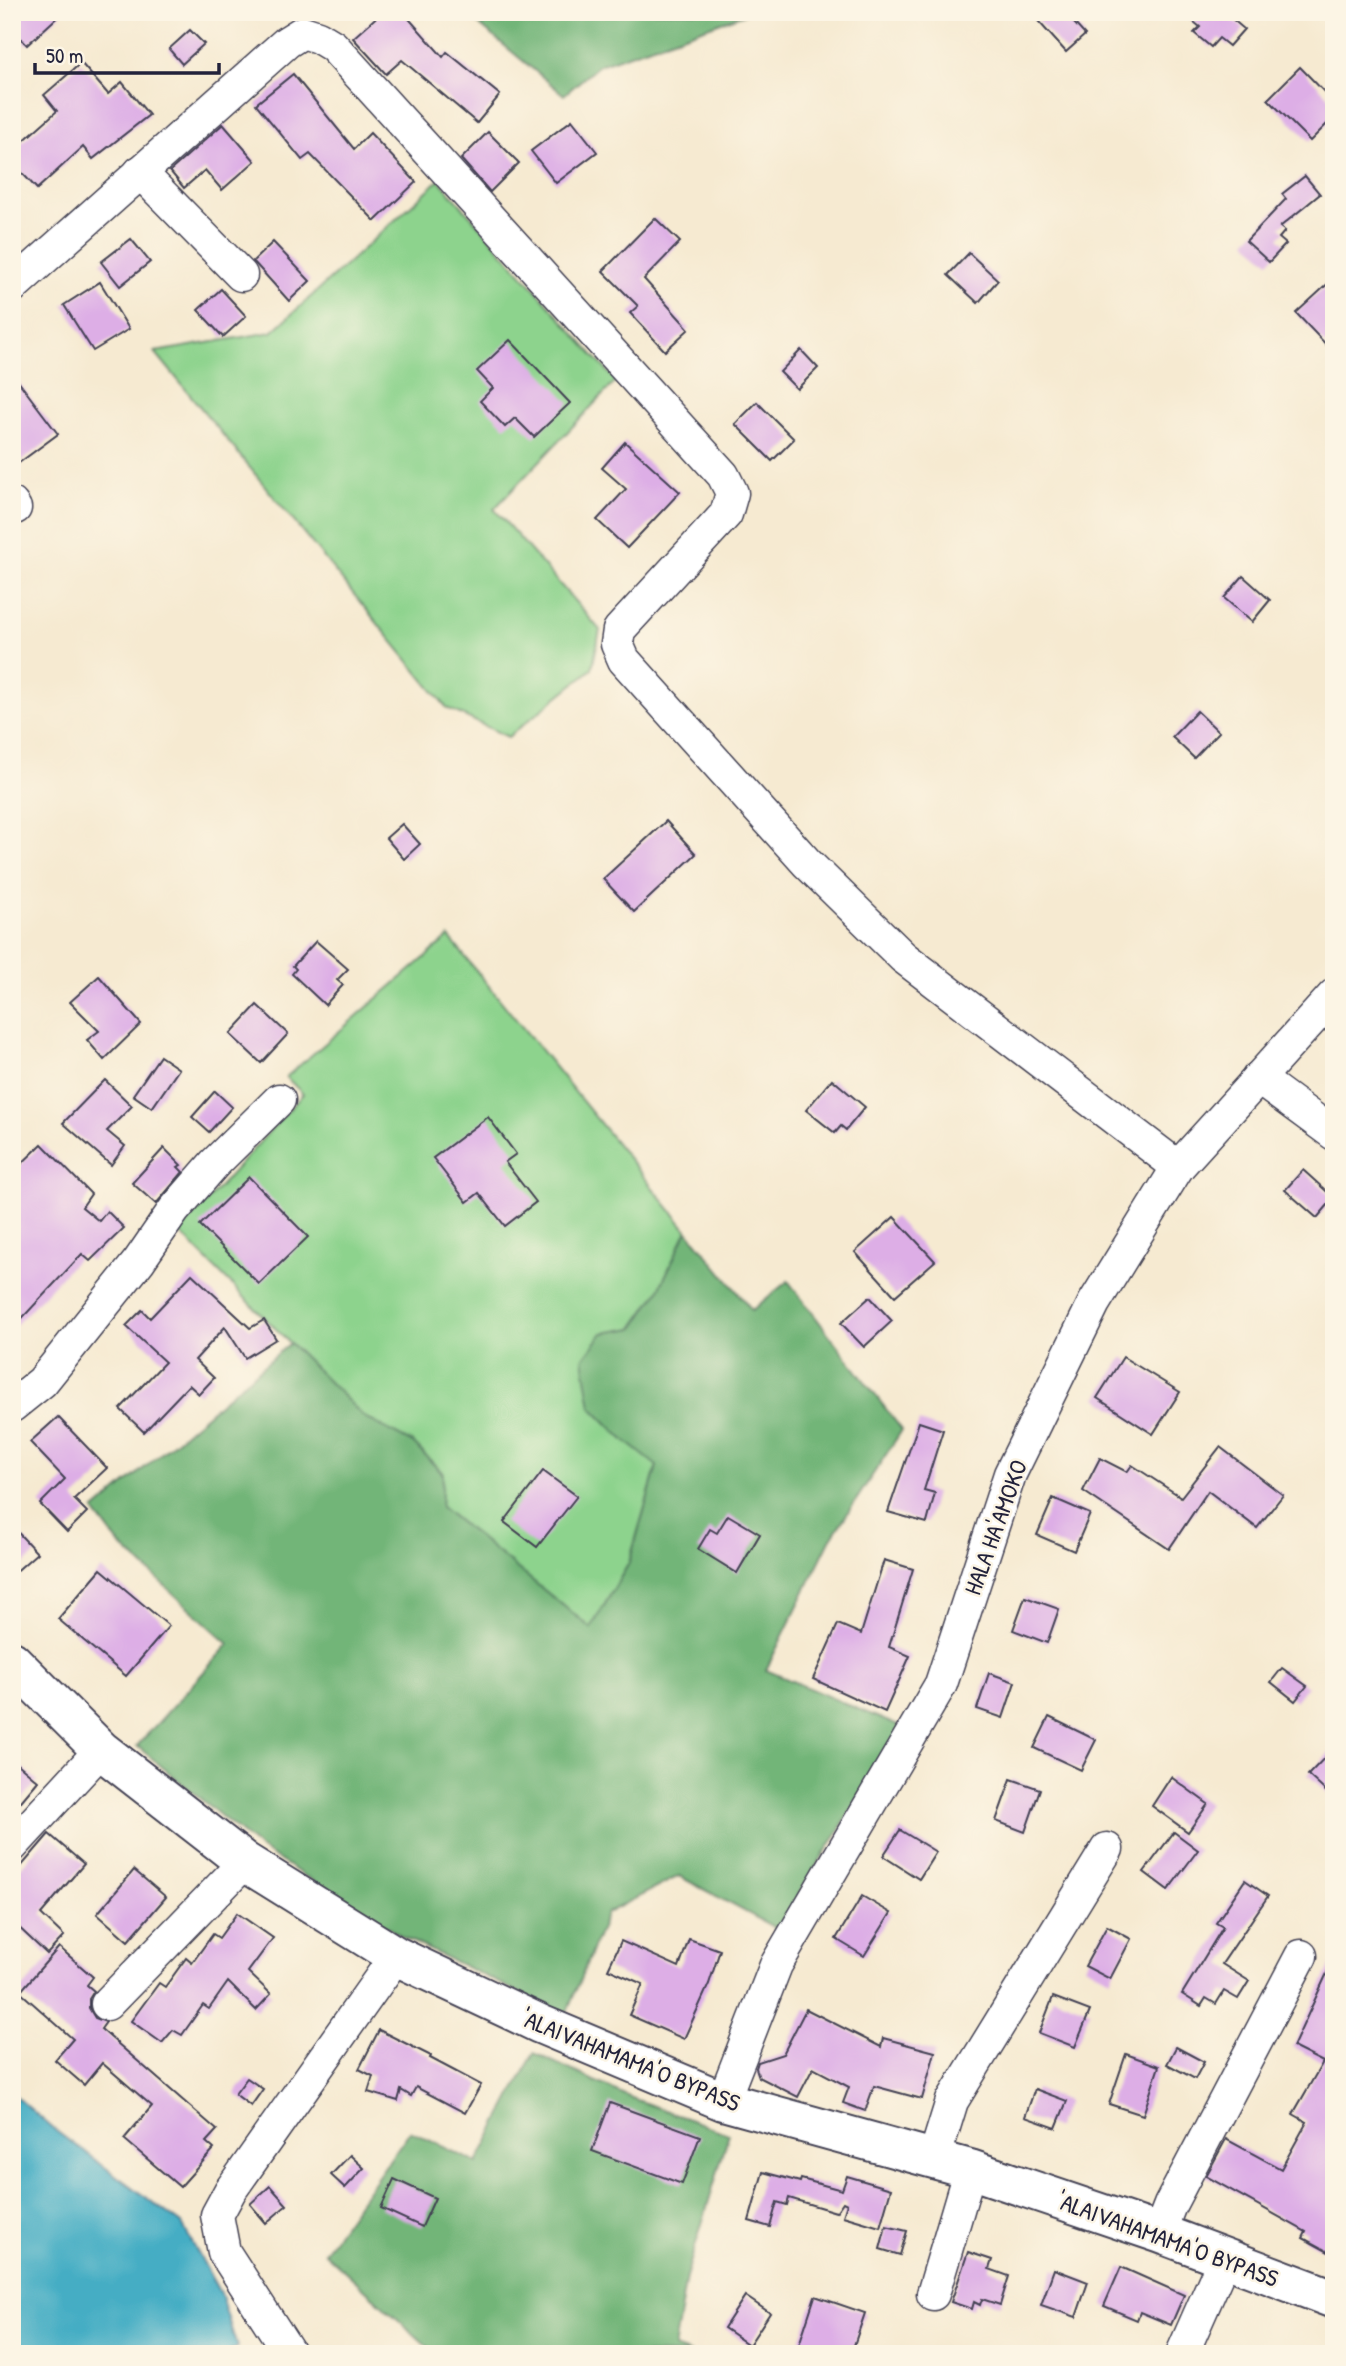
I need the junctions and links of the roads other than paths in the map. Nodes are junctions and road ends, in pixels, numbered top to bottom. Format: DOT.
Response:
graph roads {
  1 [pos="141,172"];
  2 [pos="241,275"];
  3 [pos="12,287"];
  4 [pos="1334,995"];
  5 [pos="1258,1078"];
  6 [pos="279,1100"];
  7 [pos="1334,1134"];
  8 [pos="1178,1167"];
  9 [pos="12,1406"];
  10 [pos="12,1661"];
  11 [pos="101,1750"];
  12 [pos="12,1846"];
  13 [pos="1107,1849"];
  14 [pos="245,1862"];
  15 [pos="396,1956"];
  16 [pos="1301,1956"];
  17 [pos="107,2004"];
  18 [pos="723,2101"];
  19 [pos="952,2164"];
  20 [pos="1159,2233"];
  21 [pos="1225,2257"];
  22 [pos="933,2294"];
  23 [pos="1334,2299"];
  24 [pos="290,2354"];
  25 [pos="1182,2354"];
  1 -- 2 [label="street"];
  1 -- 3 [label="street"];
  1 -- 8 [label="street"];
  4 -- 5 [label="street, HALA HA'AMOKO"];
  5 -- 7 [label="street"];
  5 -- 8 [label="street, HALA HA'AMOKO"];
  6 -- 9 [label="street"];
  8 -- 18 [label="street, HALA HA'AMOKO"];
  10 -- 11 [label="main road, 'ALAIVAHAMAMA'O BYPASS"];
  11 -- 12 [label="street"];
  11 -- 14 [label="main road, 'ALAIVAHAMAMA'O BYPASS"];
  13 -- 19 [label="street"];
  14 -- 15 [label="main road, 'ALAIVAHAMAMA'O BYPASS"];
  14 -- 17 [label="street"];
  15 -- 18 [label="main road, 'ALAIVAHAMAMA'O BYPASS"];
  15 -- 24 [label="street"];
  16 -- 20 [label="street"];
  18 -- 19 [label="main road, 'ALAIVAHAMAMA'O BYPASS"];
  19 -- 20 [label="main road, 'ALAIVAHAMAMA'O BYPASS"];
  19 -- 22 [label="street"];
  20 -- 21 [label="main road, 'ALAIVAHAMAMA'O BYPASS"];
  21 -- 23 [label="main road, 'ALAIVAHAMAMA'O BYPASS"];
  21 -- 25 [label="street"];
}
